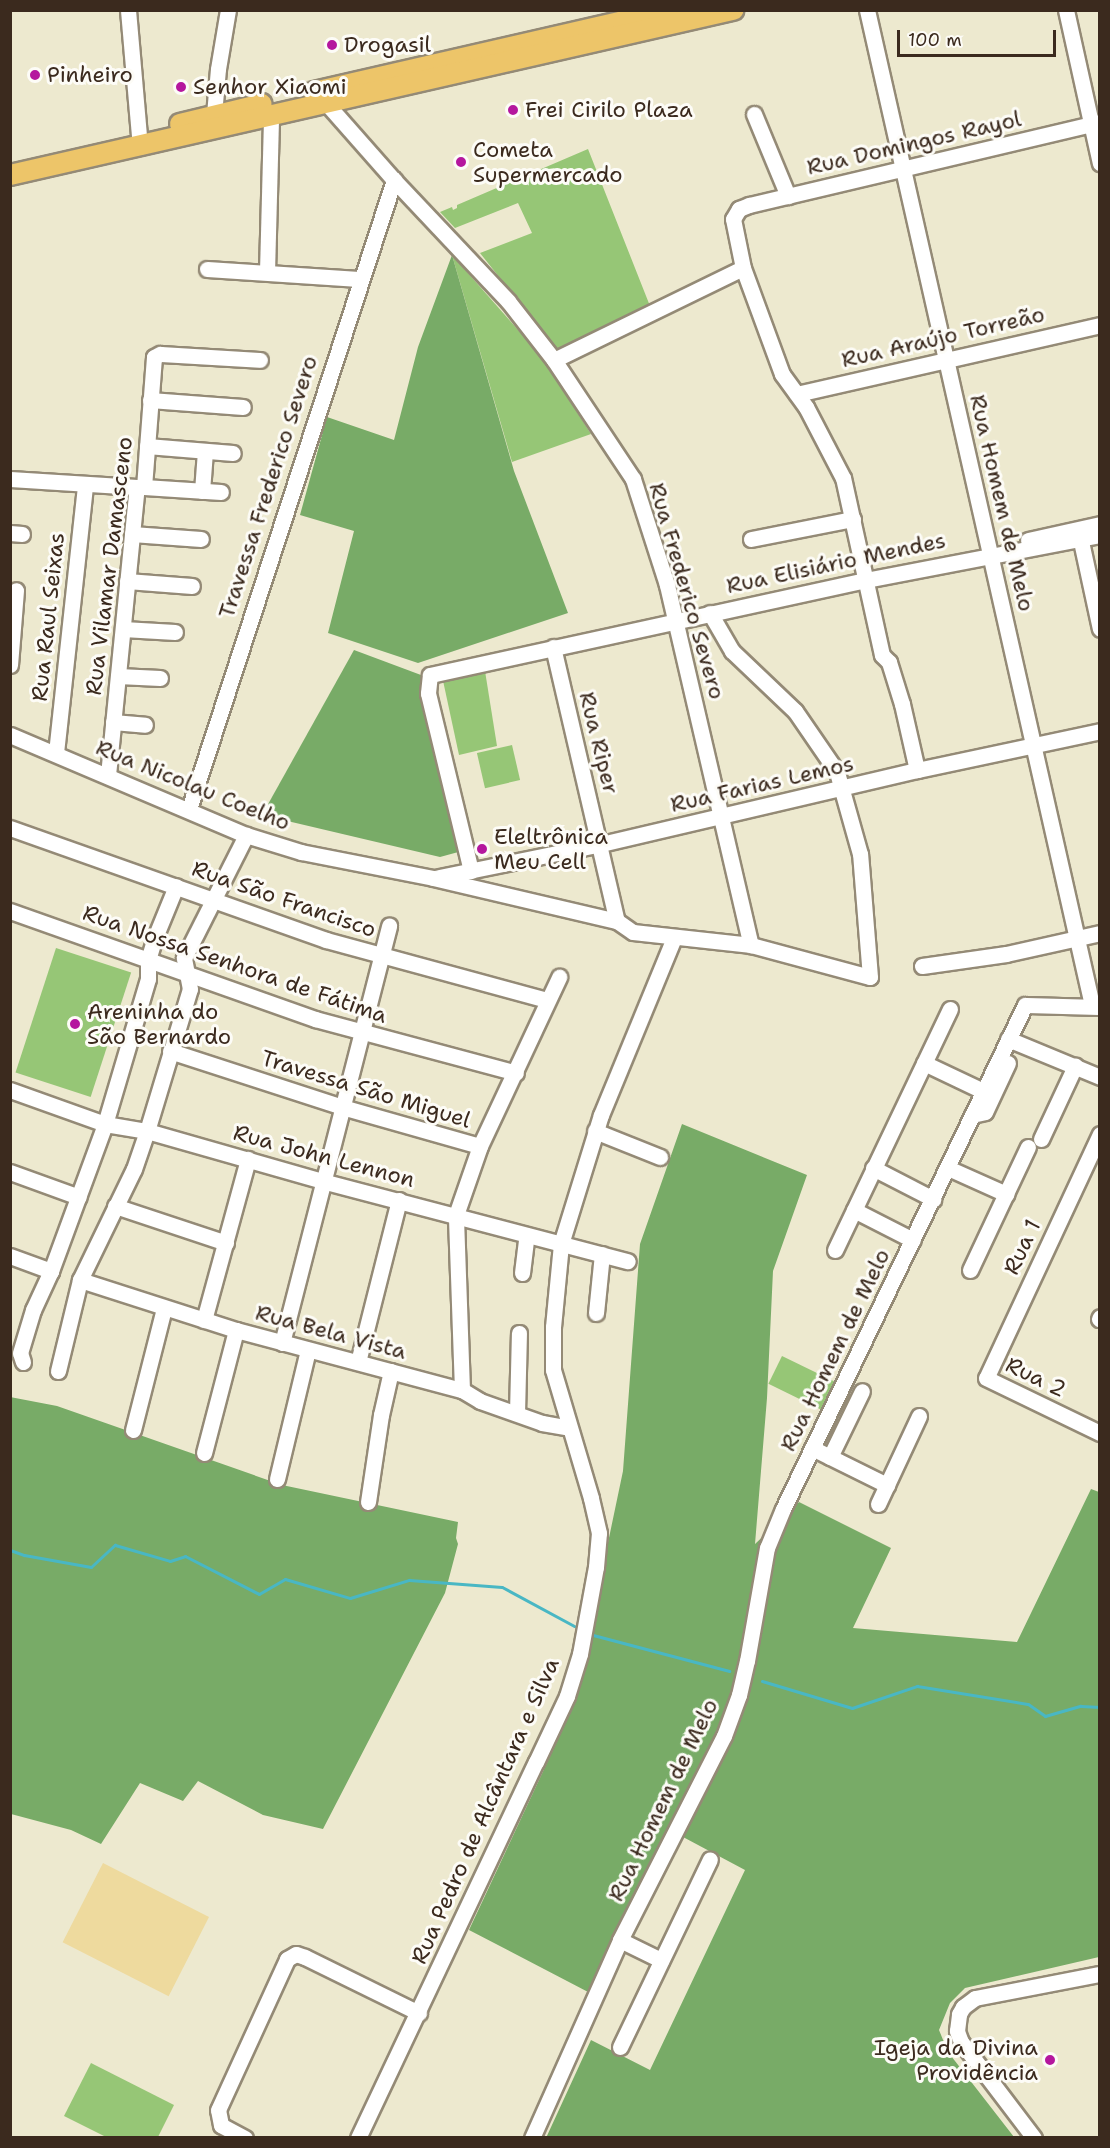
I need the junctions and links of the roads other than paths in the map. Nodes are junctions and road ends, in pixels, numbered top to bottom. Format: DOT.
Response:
graph roads {
  1 [pos="128,10"];
  2 [pos="228,10"];
  3 [pos="672,10"];
  4 [pos="733,10"];
  5 [pos="867,10"];
  6 [pos="1066,10"];
  7 [pos="321,97"];
  8 [pos="754,114"];
  9 [pos="271,115"];
  10 [pos="213,122"];
  11 [pos="1095,123"];
  12 [pos="139,140"];
  13 [pos="10,162"];
  14 [pos="1100,163"];
  15 [pos="903,170"];
  16 [pos="10,175"];
  17 [pos="394,180"];
  18 [pos="788,196"];
  19 [pos="743,268"];
  20 [pos="207,269"];
  21 [pos="267,273"];
  22 [pos="359,279"];
  23 [pos="1100,325"];
  24 [pos="947,359"];
  25 [pos="260,360"];
  26 [pos="554,360"];
  27 [pos="797,394"];
  28 [pos="150,400"];
  29 [pos="243,407"];
  30 [pos="147,446"];
  31 [pos="205,451"];
  32 [pos="233,453"];
  33 [pos="10,479"];
  34 [pos="85,485"];
  35 [pos="141,487"];
  36 [pos="202,491"];
  37 [pos="221,492"];
  38 [pos="853,519"];
  39 [pos="1100,524"];
  40 [pos="132,534"];
  41 [pos="1079,534"];
  42 [pos="1100,535"];
  43 [pos="751,538"];
  44 [pos="201,539"];
  45 [pos="991,552"];
  46 [pos="866,580"];
  47 [pos="128,581"];
  48 [pos="192,586"];
  49 [pos="16,590"];
  50 [pos="710,613"];
  51 [pos="676,621"];
  52 [pos="123,629"];
  53 [pos="1100,629"];
  54 [pos="176,632"];
  55 [pos="553,647"];
  56 [pos="10,665"];
  57 [pos="118,676"];
  58 [pos="160,678"];
  59 [pos="113,722"];
  60 [pos="145,725"];
  61 [pos="1100,730"];
  62 [pos="10,735"];
  63 [pos="1034,744"];
  64 [pos="56,753"];
  65 [pos="917,770"];
  66 [pos="108,775"];
  67 [pos="843,788"];
  68 [pos="189,809"];
  69 [pos="723,816"];
  70 [pos="10,828"];
  71 [pos="246,835"];
  72 [pos="601,844"];
  73 [pos="471,871"];
  74 [pos="434,878"];
  75 [pos="176,886"];
  76 [pos="213,900"];
  77 [pos="10,910"];
  78 [pos="617,921"];
  79 [pos="389,925"];
  80 [pos="1100,933"];
  81 [pos="674,938"];
  82 [pos="1079,938"];
  83 [pos="751,945"];
  84 [pos="380,955"];
  85 [pos="148,960"];
  86 [pos="922,966"];
  87 [pos="188,974"];
  88 [pos="559,977"];
  89 [pos="547,1000"];
  90 [pos="1096,1006"];
  91 [pos="950,1009"];
  92 [pos="362,1033"];
  93 [pos="1013,1041"];
  94 [pos="170,1051"];
  95 [pos="924,1063"];
  96 [pos="1075,1066"];
  97 [pos="516,1073"];
  98 [pos="1100,1077"];
  99 [pos="10,1090"];
  100 [pos="983,1091"];
  101 [pos="342,1107"];
  102 [pos="972,1115"];
  103 [pos="105,1124"];
  104 [pos="147,1131"];
  105 [pos="595,1131"];
  106 [pos="1100,1134"];
  107 [pos="480,1146"];
  108 [pos="660,1157"];
  109 [pos="248,1159"];
  110 [pos="873,1168"];
  111 [pos="948,1168"];
  112 [pos="10,1173"];
  113 [pos="322,1181"];
  114 [pos="1005,1194"];
  115 [pos="79,1197"];
  116 [pos="933,1199"];
  117 [pos="399,1200"];
  118 [pos="115,1206"];
  119 [pos="854,1210"];
  120 [pos="456,1215"];
  121 [pos="527,1235"];
  122 [pos="914,1240"];
  123 [pos="226,1244"];
  124 [pos="561,1244"];
  125 [pos="835,1250"];
  126 [pos="602,1254"];
  127 [pos="10,1256"];
  128 [pos="628,1262"];
  129 [pos="970,1270"];
  130 [pos="51,1271"];
  131 [pos="522,1273"];
  132 [pos="80,1280"];
  133 [pos="164,1308"];
  134 [pos="596,1313"];
  135 [pos="204,1320"];
  136 [pos="236,1330"];
  137 [pos="519,1333"];
  138 [pos="282,1343"];
  139 [pos="308,1350"];
  140 [pos="23,1362"];
  141 [pos="358,1362"];
  142 [pos="58,1371"];
  143 [pos="391,1371"];
  144 [pos="986,1378"];
  145 [pos="462,1390"];
  146 [pos="862,1391"];
  147 [pos="517,1413"];
  148 [pos="919,1416"];
  149 [pos="570,1428"];
  150 [pos="133,1430"];
  151 [pos="1100,1432"];
  152 [pos="812,1448"];
  153 [pos="204,1453"];
  154 [pos="830,1457"];
  155 [pos="277,1479"];
  156 [pos="887,1485"];
  157 [pos="368,1502"];
  158 [pos="878,1503"];
  159 [pos="710,1858"];
  160 [pos="620,1940"];
  161 [pos="661,1960"];
  162 [pos="1099,1974"];
  163 [pos="418,2013"];
  164 [pos="620,2047"];
  165 [pos="245,2138"];
  166 [pos="358,2138"];
  167 [pos="531,2138"];
  168 [pos="1034,2138"];
  1 -- 12 [label="street"];
  2 -- 10 [label="street"];
  3 -- 7 [label="main road"];
  4 -- 7 [label="main road"];
  5 -- 15 [label="street, Rua Homem de Melo"];
  6 -- 11 [label="street"];
  7 -- 9 [label="main road"];
  7 -- 10 [label="main road"];
  7 -- 17 [label="street, Rua Frederico Severo"];
  8 -- 18 [label="street"];
  9 -- 10 [label="main road"];
  9 -- 21 [label="street"];
  10 -- 12 [label="main road"];
  11 -- 14 [label="street"];
  11 -- 15 [label="street, Rua Domingos Rayol"];
  12 -- 13 [label="main road"];
  12 -- 16 [label="main road"];
  15 -- 18 [label="street, Rua Domingos Rayol"];
  15 -- 24 [label="street, Rua Homem de Melo"];
  17 -- 22 [label="street, Travessa Frederico Severo"];
  17 -- 26 [label="street, Rua Frederico Severo"];
  18 -- 19 [label="street, Rua Domingos Rayol"];
  19 -- 26 [label="street"];
  19 -- 27 [label="street"];
  20 -- 21 [label="street"];
  21 -- 22 [label="street"];
  22 -- 68 [label="street, Travessa Frederico Severo"];
  23 -- 24 [label="street, Rua Araújo Torreão"];
  24 -- 27 [label="street, Rua Araújo Torreão"];
  24 -- 45 [label="street, Rua Homem de Melo"];
  25 -- 28 [label="street, Rua Vilamar Damasceno"];
  26 -- 51 [label="street, Rua Frederico Severo"];
  27 -- 38 [label="street"];
  28 -- 29 [label="street"];
  28 -- 30 [label="street, Rua Vilamar Damasceno"];
  30 -- 31 [label="street"];
  30 -- 35 [label="street, Rua Vilamar Damasceno"];
  31 -- 32 [label="street"];
  31 -- 36 [label="street"];
  33 -- 34 [label="street"];
  34 -- 35 [label="street"];
  34 -- 64 [label="street, Rua Raul Seixas"];
  35 -- 36 [label="street"];
  35 -- 40 [label="street, Rua Vilamar Damasceno"];
  36 -- 37 [label="street"];
  38 -- 43 [label="street"];
  38 -- 46 [label="street"];
  39 -- 41 [label="street, Rua Elisiário Mendes"];
  40 -- 44 [label="street"];
  40 -- 47 [label="street, Rua Vilamar Damasceno"];
  41 -- 42 [label="street, Rua Elisiário Mendes"];
  41 -- 45 [label="street, Rua Elisiário Mendes"];
  41 -- 53 [label="street"];
  45 -- 46 [label="street, Rua Elisiário Mendes"];
  45 -- 63 [label="street, Rua Homem de Melo"];
  46 -- 50 [label="street, Rua Elisiário Mendes"];
  46 -- 65 [label="street"];
  47 -- 48 [label="street"];
  47 -- 52 [label="street, Rua Vilamar Damasceno"];
  49 -- 56 [label="street"];
  50 -- 51 [label="street, Rua Elisiário Mendes"];
  50 -- 67 [label="street"];
  51 -- 55 [label="street, Rua Elisiário Mendes"];
  51 -- 69 [label="street, Rua Frederico Severo"];
  52 -- 54 [label="street"];
  52 -- 57 [label="street, Rua Vilamar Damasceno"];
  55 -- 72 [label="street, Rua Riper"];
  55 -- 73 [label="street, Rua Elisiário Mendes"];
  57 -- 58 [label="street"];
  57 -- 59 [label="street, Rua Vilamar Damasceno"];
  59 -- 60 [label="street"];
  59 -- 66 [label="street, Rua Vilamar Damasceno"];
  61 -- 63 [label="street, Rua Farias Lemos"];
  62 -- 64 [label="street, Rua Nicolau Coelho"];
  63 -- 65 [label="street, Rua Farias Lemos"];
  63 -- 82 [label="street, Rua Homem de Melo"];
  64 -- 66 [label="street, Rua Nicolau Coelho"];
  65 -- 67 [label="street, Rua Farias Lemos"];
  66 -- 68 [label="street, Rua Nicolau Coelho"];
  67 -- 69 [label="street, Rua Farias Lemos"];
  67 -- 83 [label="street, Rua Nicolau Coelho"];
  68 -- 71 [label="street, Rua Nicolau Coelho"];
  69 -- 72 [label="street, Rua Farias Lemos"];
  69 -- 83 [label="street, Rua Frederico Severo"];
  70 -- 75 [label="street, Rua São Francisco"];
  71 -- 74 [label="street, Rua Nicolau Coelho"];
  71 -- 76 [label="street"];
  72 -- 73 [label="street, Rua Farias Lemos"];
  72 -- 78 [label="street, Rua Riper"];
  73 -- 74 [label="street, Rua Farias Lemos"];
  74 -- 78 [label="street, Rua Nicolau Coelho"];
  75 -- 76 [label="street, Rua São Francisco"];
  75 -- 85 [label="street"];
  76 -- 84 [label="street, Rua São Francisco"];
  76 -- 87 [label="street"];
  77 -- 85 [label="street, Rua Nossa Senhora de Fátima"];
  78 -- 81 [label="street, Rua Nicolau Coelho"];
  79 -- 84 [label="street"];
  80 -- 82 [label="street"];
  81 -- 83 [label="street, Rua Nicolau Coelho"];
  81 -- 105 [label="street, Rua Pedro de Alcântara e Silva"];
  82 -- 86 [label="street"];
  82 -- 90 [label="street, Rua Homem de Melo"];
  84 -- 89 [label="street, Rua São Francisco"];
  84 -- 92 [label="street"];
  85 -- 87 [label="street, Rua Nossa Senhora de Fátima"];
  85 -- 103 [label="street"];
  87 -- 92 [label="street, Rua Nossa Senhora de Fátima"];
  87 -- 94 [label="street"];
  88 -- 89 [label="street"];
  89 -- 97 [label="street"];
  90 -- 93 [label="street, Rua Homem de Melo"];
  91 -- 95 [label="street"];
  92 -- 97 [label="street, Rua Nossa Senhora de Fátima"];
  92 -- 101 [label="street"];
  93 -- 96 [label="street"];
  93 -- 100 [label="street, Rua Homem de Melo"];
  93 -- 102 [label="street, Rua Homem de Melo"];
  94 -- 101 [label="street, Travessa São Miguel"];
  94 -- 104 [label="street"];
  95 -- 100 [label="street"];
  95 -- 110 [label="street"];
  96 -- 98 [label="street"];
  96 -- 114 [label="street"];
  97 -- 107 [label="street"];
  99 -- 103 [label="street, Rua John Lennon"];
  100 -- 102 [label="street, Rua Homem de Melo"];
  101 -- 107 [label="street, Travessa São Miguel"];
  101 -- 113 [label="street"];
  102 -- 111 [label="street, Rua Homem de Melo"];
  103 -- 104 [label="street, Rua John Lennon"];
  103 -- 115 [label="street"];
  104 -- 109 [label="street, Rua John Lennon"];
  104 -- 118 [label="street"];
  105 -- 108 [label="street"];
  105 -- 124 [label="street, Rua Pedro de Alcântara e Silva"];
  106 -- 144 [label="street, Rua 1"];
  107 -- 120 [label="street"];
  109 -- 113 [label="street, Rua John Lennon"];
  109 -- 123 [label="street"];
  110 -- 116 [label="street"];
  110 -- 119 [label="street"];
  111 -- 114 [label="street"];
  111 -- 116 [label="street, Rua Homem de Melo"];
  112 -- 115 [label="street"];
  113 -- 117 [label="street, Rua John Lennon"];
  113 -- 138 [label="street"];
  114 -- 129 [label="street"];
  115 -- 130 [label="street"];
  116 -- 122 [label="street, Rua Homem de Melo"];
  117 -- 120 [label="street, Rua John Lennon"];
  117 -- 141 [label="street"];
  118 -- 123 [label="street"];
  118 -- 132 [label="street"];
  119 -- 122 [label="street"];
  119 -- 125 [label="street"];
  120 -- 121 [label="street, Rua John Lennon"];
  120 -- 145 [label="street"];
  121 -- 124 [label="street, Rua John Lennon"];
  121 -- 131 [label="street"];
  122 -- 152 [label="street, Rua Homem de Melo"];
  123 -- 135 [label="street"];
  124 -- 126 [label="street, Rua John Lennon"];
  124 -- 149 [label="street, Rua Pedro de Alcântara e Silva"];
  126 -- 128 [label="street, Rua John Lennon"];
  126 -- 134 [label="street"];
  127 -- 130 [label="street"];
  130 -- 140 [label="street"];
  132 -- 133 [label="street, Rua Bela Vista"];
  132 -- 142 [label="street"];
  133 -- 135 [label="street, Rua Bela Vista"];
  133 -- 150 [label="street"];
  135 -- 136 [label="street, Rua Bela Vista"];
  136 -- 138 [label="street, Rua Bela Vista"];
  136 -- 153 [label="street"];
  137 -- 147 [label="street"];
  138 -- 139 [label="street, Rua Bela Vista"];
  139 -- 141 [label="street, Rua Bela Vista"];
  139 -- 155 [label="street"];
  141 -- 143 [label="street, Rua Bela Vista"];
  143 -- 145 [label="street, Rua Bela Vista"];
  143 -- 157 [label="street"];
  144 -- 151 [label="street, Rua 2"];
  145 -- 147 [label="street, Rua Bela Vista"];
  146 -- 154 [label="street"];
  147 -- 149 [label="street, Rua Bela Vista"];
  148 -- 156 [label="street"];
  149 -- 163 [label="street, Rua Pedro de Alcântara e Silva"];
  152 -- 154 [label="street"];
  152 -- 160 [label="street, Rua Homem de Melo"];
  154 -- 156 [label="street"];
  156 -- 158 [label="street"];
  159 -- 161 [label="street"];
  160 -- 161 [label="street"];
  160 -- 167 [label="street, Rua Homem de Melo"];
  161 -- 164 [label="street"];
  162 -- 168 [label="street"];
  163 -- 165 [label="street"];
  163 -- 166 [label="street, Rua Pedro de Alcântara e Silva"];
}
